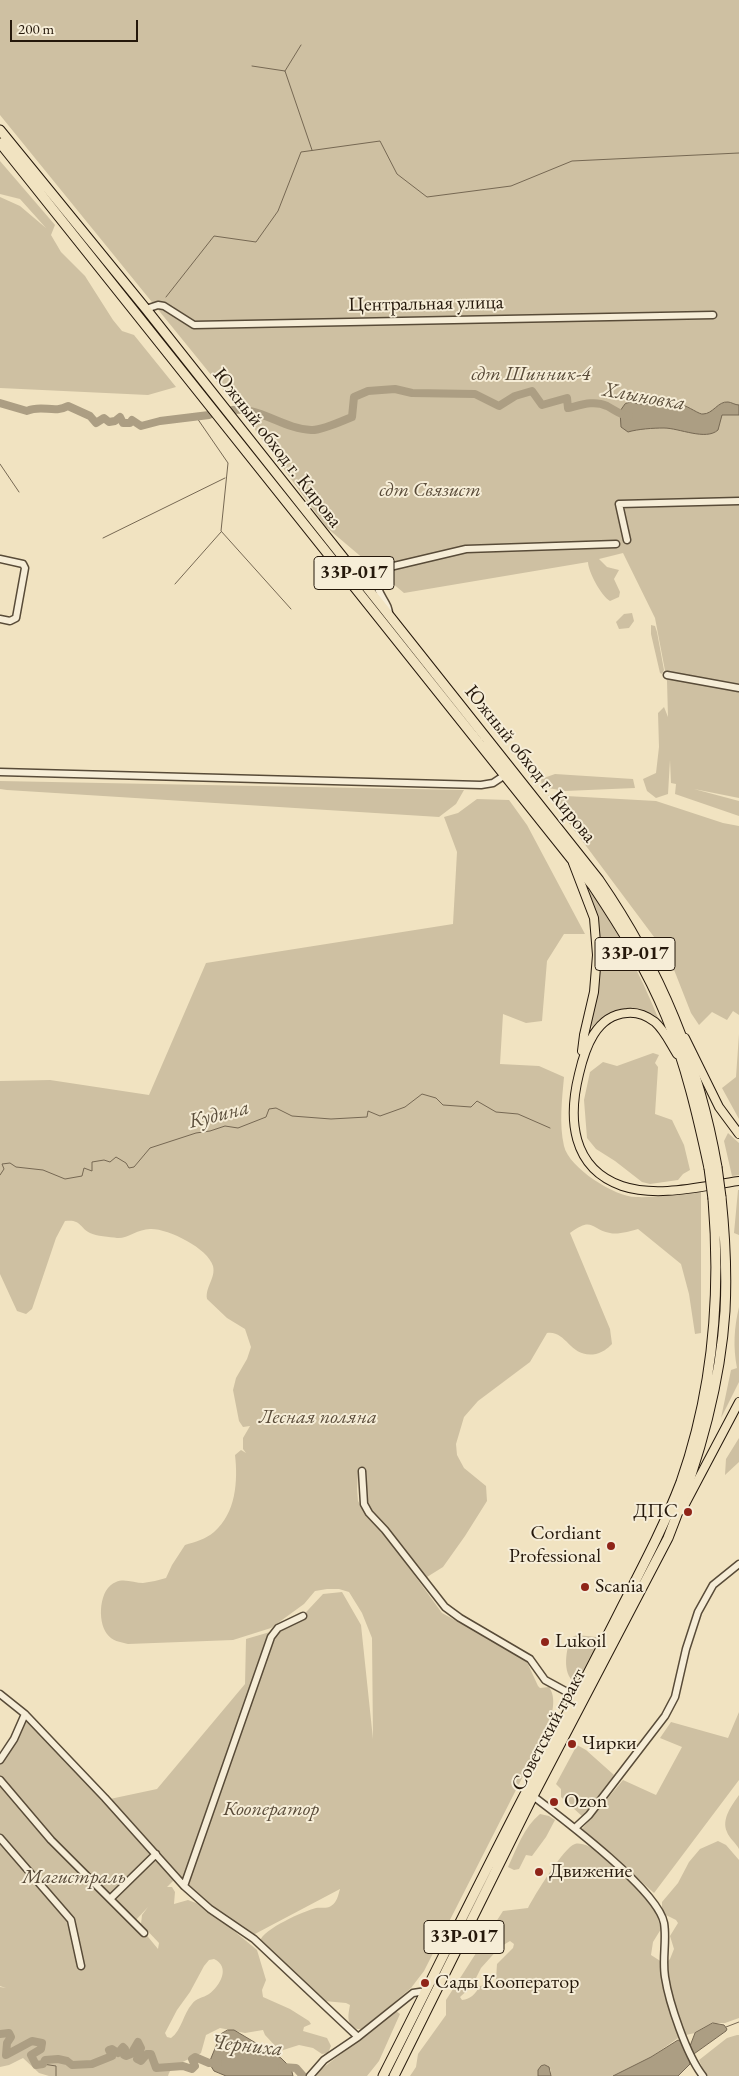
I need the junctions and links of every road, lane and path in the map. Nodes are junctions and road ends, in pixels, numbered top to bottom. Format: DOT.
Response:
graph roads {
  1 [pos="0,130"];
  2 [pos="0,143"];
  3 [pos="146,309"];
  4 [pos="713,315"];
  5 [pos="739,501"];
  6 [pos="627,540"];
  7 [pos="616,544"];
  8 [pos="0,559"];
  9 [pos="390,616"];
  10 [pos="0,619"];
  11 [pos="666,675"];
  12 [pos="739,688"];
  13 [pos="0,772"];
  14 [pos="505,775"];
  15 [pos="571,858"];
  16 [pos="682,1033"];
  17 [pos="681,1059"];
  18 [pos="582,1063"];
  19 [pos="739,1134"];
  20 [pos="713,1167"];
  21 [pos="739,1181"];
  22 [pos="717,1198"];
  23 [pos="739,1402"];
  24 [pos="362,1471"];
  25 [pos="659,1533"];
  26 [pos="668,1538"];
  27 [pos="739,1564"];
  28 [pos="303,1616"];
  29 [pos="0,1694"];
  30 [pos="575,1700"];
  31 [pos="25,1714"];
  32 [pos="0,1760"];
  33 [pos="0,1780"];
  34 [pos="534,1796"];
  35 [pos="575,1828"];
  36 [pos="0,1838"];
  37 [pos="156,1854"];
  38 [pos="184,1886"];
  39 [pos="110,1899"];
  40 [pos="144,1933"];
  41 [pos="81,1966"];
  42 [pos="426,1991"];
  43 [pos="358,2037"];
  44 [pos="310,2076"];
  45 [pos="382,2076"];
  46 [pos="394,2076"];
  47 [pos="703,2076"];
  1 -- 3 [label="highway, Южный обход г. Кирова / 33Р-017"];
  2 -- 14 [label="highway, Южный обход г. Кирова / 33Р-017"];
  3 -- 4 [label="street, Центральная улица"];
  3 -- 9 [label="highway, Южный обход г. Кирова / 33Р-017"];
  5 -- 6 [label="street"];
  7 -- 9 [label="street"];
  8 -- 10 [label="street"];
  9 -- 16 [label="highway, Южный обход г. Кирова / 33Р-017"];
  11 -- 12 [label="street"];
  13 -- 14 [label="street"];
  14 -- 15 [label="highway, Южный обход г. Кирова / 33Р-017"];
  15 -- 17 [label="highway, Южный обход г. Кирова / 33Р-017"];
  15 -- 18 [label="main road"];
  16 -- 19 [label="main road"];
  16 -- 20 [label="highway, Южный обход г. Кирова / 33Р-017"];
  17 -- 18 [label="main road"];
  17 -- 20 [label="highway, Южный обход г. Кирова / 33Р-017"];
  18 -- 21 [label="main road"];
  20 -- 22 [label="highway, Южный обход г. Кирова / 33Р-017, bridge"];
  22 -- 25 [label="highway, Южный обход г. Кирова / 33Р-017"];
  22 -- 26 [label="highway, Южный обход г. Кирова / 33Р-017"];
  23 -- 26 [label="main road, Советский тракт"];
  24 -- 30 [label="street"];
  25 -- 30 [label="highway, Советский тракт / 33Р-017"];
  26 -- 34 [label="highway, Советский тракт / 33Р-017"];
  27 -- 35 [label="street"];
  28 -- 38 [label="street"];
  29 -- 31 [label="street"];
  30 -- 42 [label="highway, Советский тракт / 33Р-017"];
  31 -- 32 [label="street"];
  31 -- 37 [label="street"];
  33 -- 39 [label="street"];
  34 -- 35 [label="street"];
  34 -- 46 [label="highway, Советский тракт / 33Р-017"];
  35 -- 47 [label="street"];
  36 -- 41 [label="street"];
  37 -- 38 [label="street"];
  37 -- 39 [label="street"];
  38 -- 43 [label="street"];
  39 -- 40 [label="street"];
  42 -- 43 [label="street"];
  42 -- 45 [label="highway, Советский тракт / 33Р-017"];
  43 -- 44 [label="street"];
}
